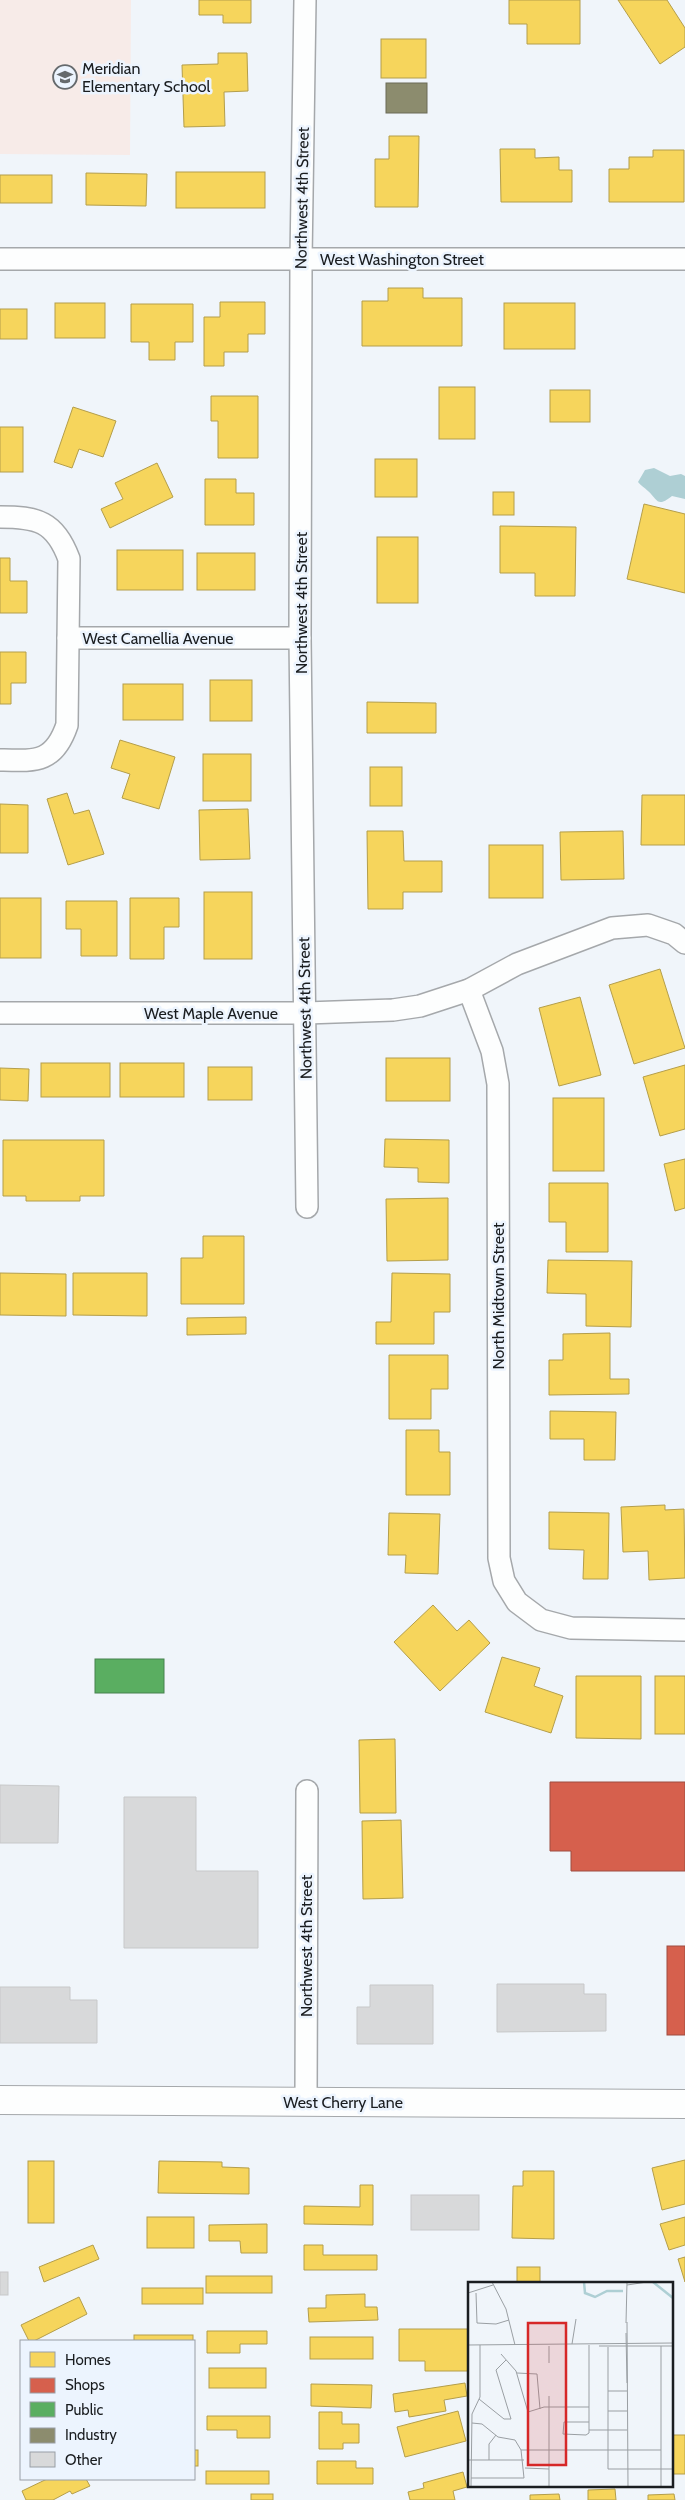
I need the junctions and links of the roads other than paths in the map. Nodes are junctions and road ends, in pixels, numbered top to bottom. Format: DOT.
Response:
graph roads {
  1 [pos="305,0"];
  2 [pos="0,259"];
  3 [pos="301,260"];
  4 [pos="685,260"];
  5 [pos="0,517"];
  6 [pos="68,638"];
  7 [pos="300,638"];
  8 [pos="0,760"];
  9 [pos="680,939"];
  10 [pos="469,990"];
  11 [pos="0,1012"];
  12 [pos="306,1013"];
  13 [pos="307,1207"];
  14 [pos="685,1630"];
  15 [pos="306,1791"];
  16 [pos="0,2100"];
  17 [pos="306,2102"];
  18 [pos="685,2104"];
  1 -- 3 [label="street, Northwest 4th Street"];
  2 -- 3 [label="street, West Washington Street"];
  3 -- 4 [label="street, West Washington Street"];
  3 -- 7 [label="street, Northwest 4th Street"];
  5 -- 6 [label="street"];
  6 -- 7 [label="street, West Camellia Avenue"];
  6 -- 8 [label="street, West Camellia Avenue"];
  7 -- 12 [label="street, Northwest 4th Street"];
  9 -- 10 [label="street, West Maple Avenue"];
  10 -- 12 [label="street, West Maple Avenue"];
  10 -- 14 [label="street, North Midtown Street"];
  11 -- 12 [label="street, West Maple Avenue"];
  12 -- 13 [label="street, Northwest 4th Street"];
  15 -- 17 [label="street, Northwest 4th Street"];
  16 -- 17 [label="main road, West Cherry Lane"];
  17 -- 18 [label="main road, West Cherry Lane"];
}
